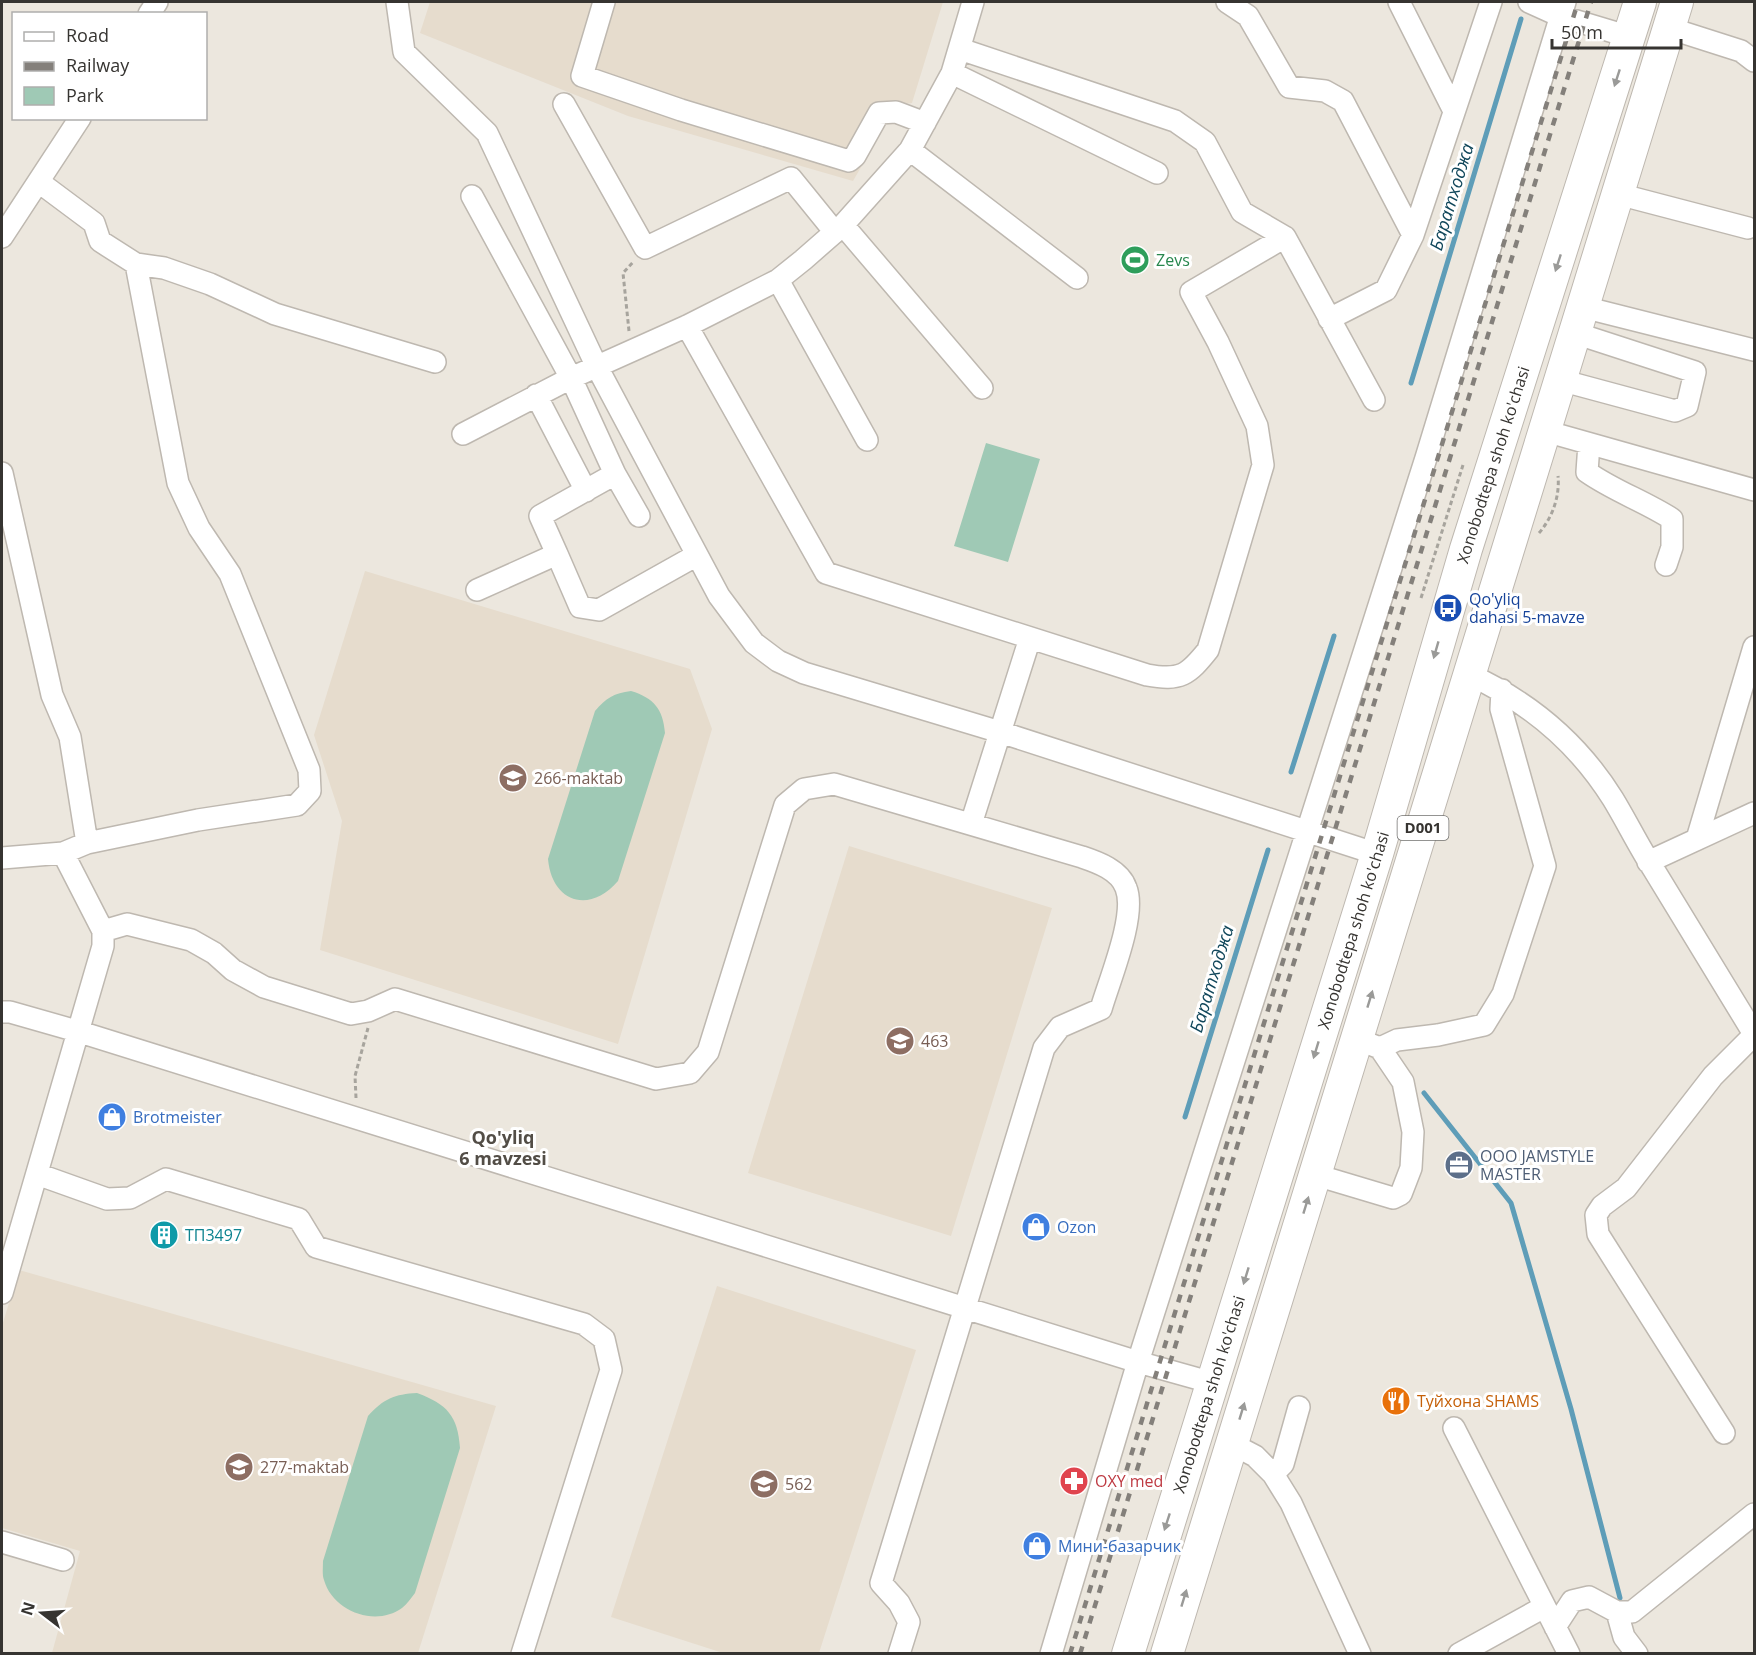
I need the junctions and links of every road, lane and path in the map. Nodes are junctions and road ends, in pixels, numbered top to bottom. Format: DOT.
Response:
graph roads {
  1 [pos="397,2"];
  2 [pos="604,2"];
  3 [pos="973,2"];
  4 [pos="1227,2"];
  5 [pos="1399,2"];
  6 [pos="1491,2"];
  7 [pos="1529,2"];
  8 [pos="1640,2"];
  9 [pos="1562,9"];
  10 [pos="1673,15"];
  11 [pos="1630,37"];
  12 [pos="960,50"];
  13 [pos="1755,61"];
  14 [pos="952,74"];
  15 [pos="564,104"];
  16 [pos="1454,111"];
  17 [pos="79,120"];
  18 [pos="925,123"];
  19 [pos="910,150"];
  20 [pos="1156,173"];
  21 [pos="39,182"];
  22 [pos="1618,194"];
  23 [pos="472,196"];
  24 [pos="839,228"];
  25 [pos="1748,228"];
  26 [pos="1413,235"];
  27 [pos="2,237"];
  28 [pos="1285,237"];
  29 [pos="645,249"];
  30 [pos="136,264"];
  31 [pos="1077,278"];
  32 [pos="778,280"];
  33 [pos="1329,319"];
  34 [pos="1579,320"];
  35 [pos="687,326"];
  36 [pos="631,350"];
  37 [pos="1755,350"];
  38 [pos="435,362"];
  39 [pos="596,365"];
  40 [pos="571,378"];
  41 [pos="1560,380"];
  42 [pos="982,388"];
  43 [pos="536,395"];
  44 [pos="1374,400"];
  45 [pos="1545,431"];
  46 [pos="463,434"];
  47 [pos="867,440"];
  48 [pos="1589,444"];
  49 [pos="1463,465"];
  50 [pos="2,473"];
  51 [pos="615,474"];
  52 [pos="1755,490"];
  53 [pos="586,491"];
  54 [pos="5,505"];
  55 [pos="639,516"];
  56 [pos="557,554"];
  57 [pos="697,555"];
  58 [pos="1666,565"];
  59 [pos="477,590"];
  60 [pos="1421,598"];
  61 [pos="1030,638"];
  62 [pos="1755,647"];
  63 [pos="1470,675"];
  64 [pos="1502,690"];
  65 [pos="1000,732"];
  66 [pos="1755,813"];
  67 [pos="971,824"];
  68 [pos="1307,832"];
  69 [pos="1697,839"];
  70 [pos="87,843"];
  71 [pos="63,853"];
  72 [pos="1377,854"];
  73 [pos="2,858"];
  74 [pos="1648,862"];
  75 [pos="103,931"];
  76 [pos="368,1011"];
  77 [pos="2,1012"];
  78 [pos="80,1032"];
  79 [pos="1755,1034"];
  80 [pos="1369,1044"];
  81 [pos="357,1118"];
  82 [pos="37,1174"];
  83 [pos="1316,1175"];
  84 [pos="1256,1243"];
  85 [pos="1291,1253"];
  86 [pos="2,1293"];
  87 [pos="963,1308"];
  88 [pos="1138,1362"];
  89 [pos="1213,1383"];
  90 [pos="1299,1407"];
  91 [pos="1454,1428"];
  92 [pos="1724,1433"];
  93 [pos="1232,1444"];
  94 [pos="1274,1474"];
  95 [pos="1755,1514"];
  96 [pos="2,1542"];
  97 [pos="63,1560"];
  98 [pos="1544,1606"];
  99 [pos="1625,1612"];
  100 [pos="1555,1627"];
  101 [pos="522,1653"];
  102 [pos="900,1653"];
  103 [pos="1051,1653"];
  104 [pos="1128,1653"];
  105 [pos="1167,1653"];
  106 [pos="1360,1653"];
  107 [pos="1459,1653"];
  108 [pos="1569,1653"];
  109 [pos="1637,1653"];
  1 -- 39 [label="street"];
  2 -- 18 [label="street"];
  3 -- 12 [label="street"];
  4 -- 26 [label="street"];
  5 -- 16 [label="street"];
  6 -- 16 [label="street"];
  7 -- 9 [label="street"];
  8 -- 11 [label="highway, Xonobodtepa shoh ko'chasi / D001"];
  9 -- 11 [label="street"];
  9 -- 68 [label="street"];
  10 -- 13 [label="street"];
  10 -- 22 [label="highway, D001"];
  11 -- 72 [label="highway, Xonobodtepa shoh ko'chasi / D001, one-way"];
  12 -- 14 [label="street"];
  12 -- 28 [label="street"];
  14 -- 18 [label="street"];
  14 -- 20 [label="street"];
  15 -- 29 [label="street"];
  16 -- 26 [label="street"];
  17 -- 21 [label="street"];
  18 -- 19 [label="street"];
  19 -- 24 [label="street"];
  19 -- 31 [label="street"];
  21 -- 27 [label="street"];
  21 -- 30 [label="street"];
  22 -- 25 [label="street"];
  22 -- 34 [label="highway, D001"];
  23 -- 40 [label="street"];
  24 -- 29 [label="street"];
  24 -- 32 [label="street"];
  24 -- 42 [label="street"];
  26 -- 33 [label="street"];
  28 -- 33 [label="street"];
  28 -- 61 [label="street"];
  29 -- 36 [label="path"];
  30 -- 38 [label="street"];
  30 -- 70 [label="street"];
  32 -- 35 [label="street"];
  32 -- 47 [label="street"];
  33 -- 44 [label="street"];
  34 -- 37 [label="street"];
  34 -- 41 [label="highway, D001"];
  34 -- 41 [label="street"];
  35 -- 36 [label="street"];
  35 -- 61 [label="street"];
  36 -- 39 [label="street"];
  39 -- 40 [label="street"];
  39 -- 57 [label="street"];
  40 -- 43 [label="street"];
  40 -- 51 [label="street"];
  41 -- 45 [label="highway, D001"];
  43 -- 46 [label="street"];
  43 -- 53 [label="street"];
  45 -- 48 [label="street"];
  45 -- 63 [label="highway, D001"];
  48 -- 52 [label="street"];
  48 -- 58 [label="street"];
  49 -- 60 [label="path"];
  50 -- 54 [label="street"];
  51 -- 53 [label="street"];
  51 -- 55 [label="street"];
  53 -- 56 [label="street"];
  54 -- 70 [label="street"];
  56 -- 57 [label="street"];
  56 -- 59 [label="street"];
  57 -- 65 [label="street"];
  61 -- 65 [label="street"];
  62 -- 69 [label="street"];
  63 -- 64 [label="street"];
  80 -- 63 [label="highway, D001, one-way"];
  64 -- 74 [label="street"];
  64 -- 80 [label="street"];
  65 -- 67 [label="street"];
  65 -- 68 [label="street"];
  66 -- 69 [label="street"];
  67 -- 76 [label="street"];
  67 -- 87 [label="street"];
  68 -- 72 [label="street"];
  68 -- 88 [label="street"];
  69 -- 74 [label="street"];
  70 -- 71 [label="street"];
  71 -- 73 [label="street"];
  71 -- 75 [label="street"];
  72 -- 84 [label="highway, Xonobodtepa shoh ko'chasi / D001, one-way"];
  74 -- 79 [label="street"];
  75 -- 76 [label="street"];
  75 -- 78 [label="street"];
  76 -- 81 [label="path"];
  77 -- 78 [label="street"];
  78 -- 81 [label="street"];
  78 -- 82 [label="street"];
  79 -- 92 [label="street"];
  80 -- 83 [label="highway, D001"];
  80 -- 83 [label="street"];
  81 -- 87 [label="street"];
  82 -- 86 [label="street"];
  82 -- 101 [label="street"];
  85 -- 83 [label="highway, D001, one-way"];
  84 -- 85 [label="highway"];
  84 -- 89 [label="highway, Xonobodtepa shoh ko'chasi / D001, one-way"];
  93 -- 85 [label="highway, D001, one-way"];
  87 -- 88 [label="street"];
  87 -- 102 [label="street"];
  88 -- 89 [label="street"];
  88 -- 103 [label="street"];
  89 -- 104 [label="highway, Xonobodtepa shoh ko'chasi / D001, one-way"];
  90 -- 94 [label="street"];
  91 -- 98 [label="street"];
  93 -- 94 [label="street"];
  105 -- 93 [label="highway, D001, one-way"];
  94 -- 106 [label="street"];
  95 -- 99 [label="street"];
  96 -- 97 [label="street"];
  98 -- 100 [label="street"];
  98 -- 107 [label="street"];
  99 -- 100 [label="street"];
  99 -- 109 [label="street"];
  100 -- 108 [label="street"];
}
